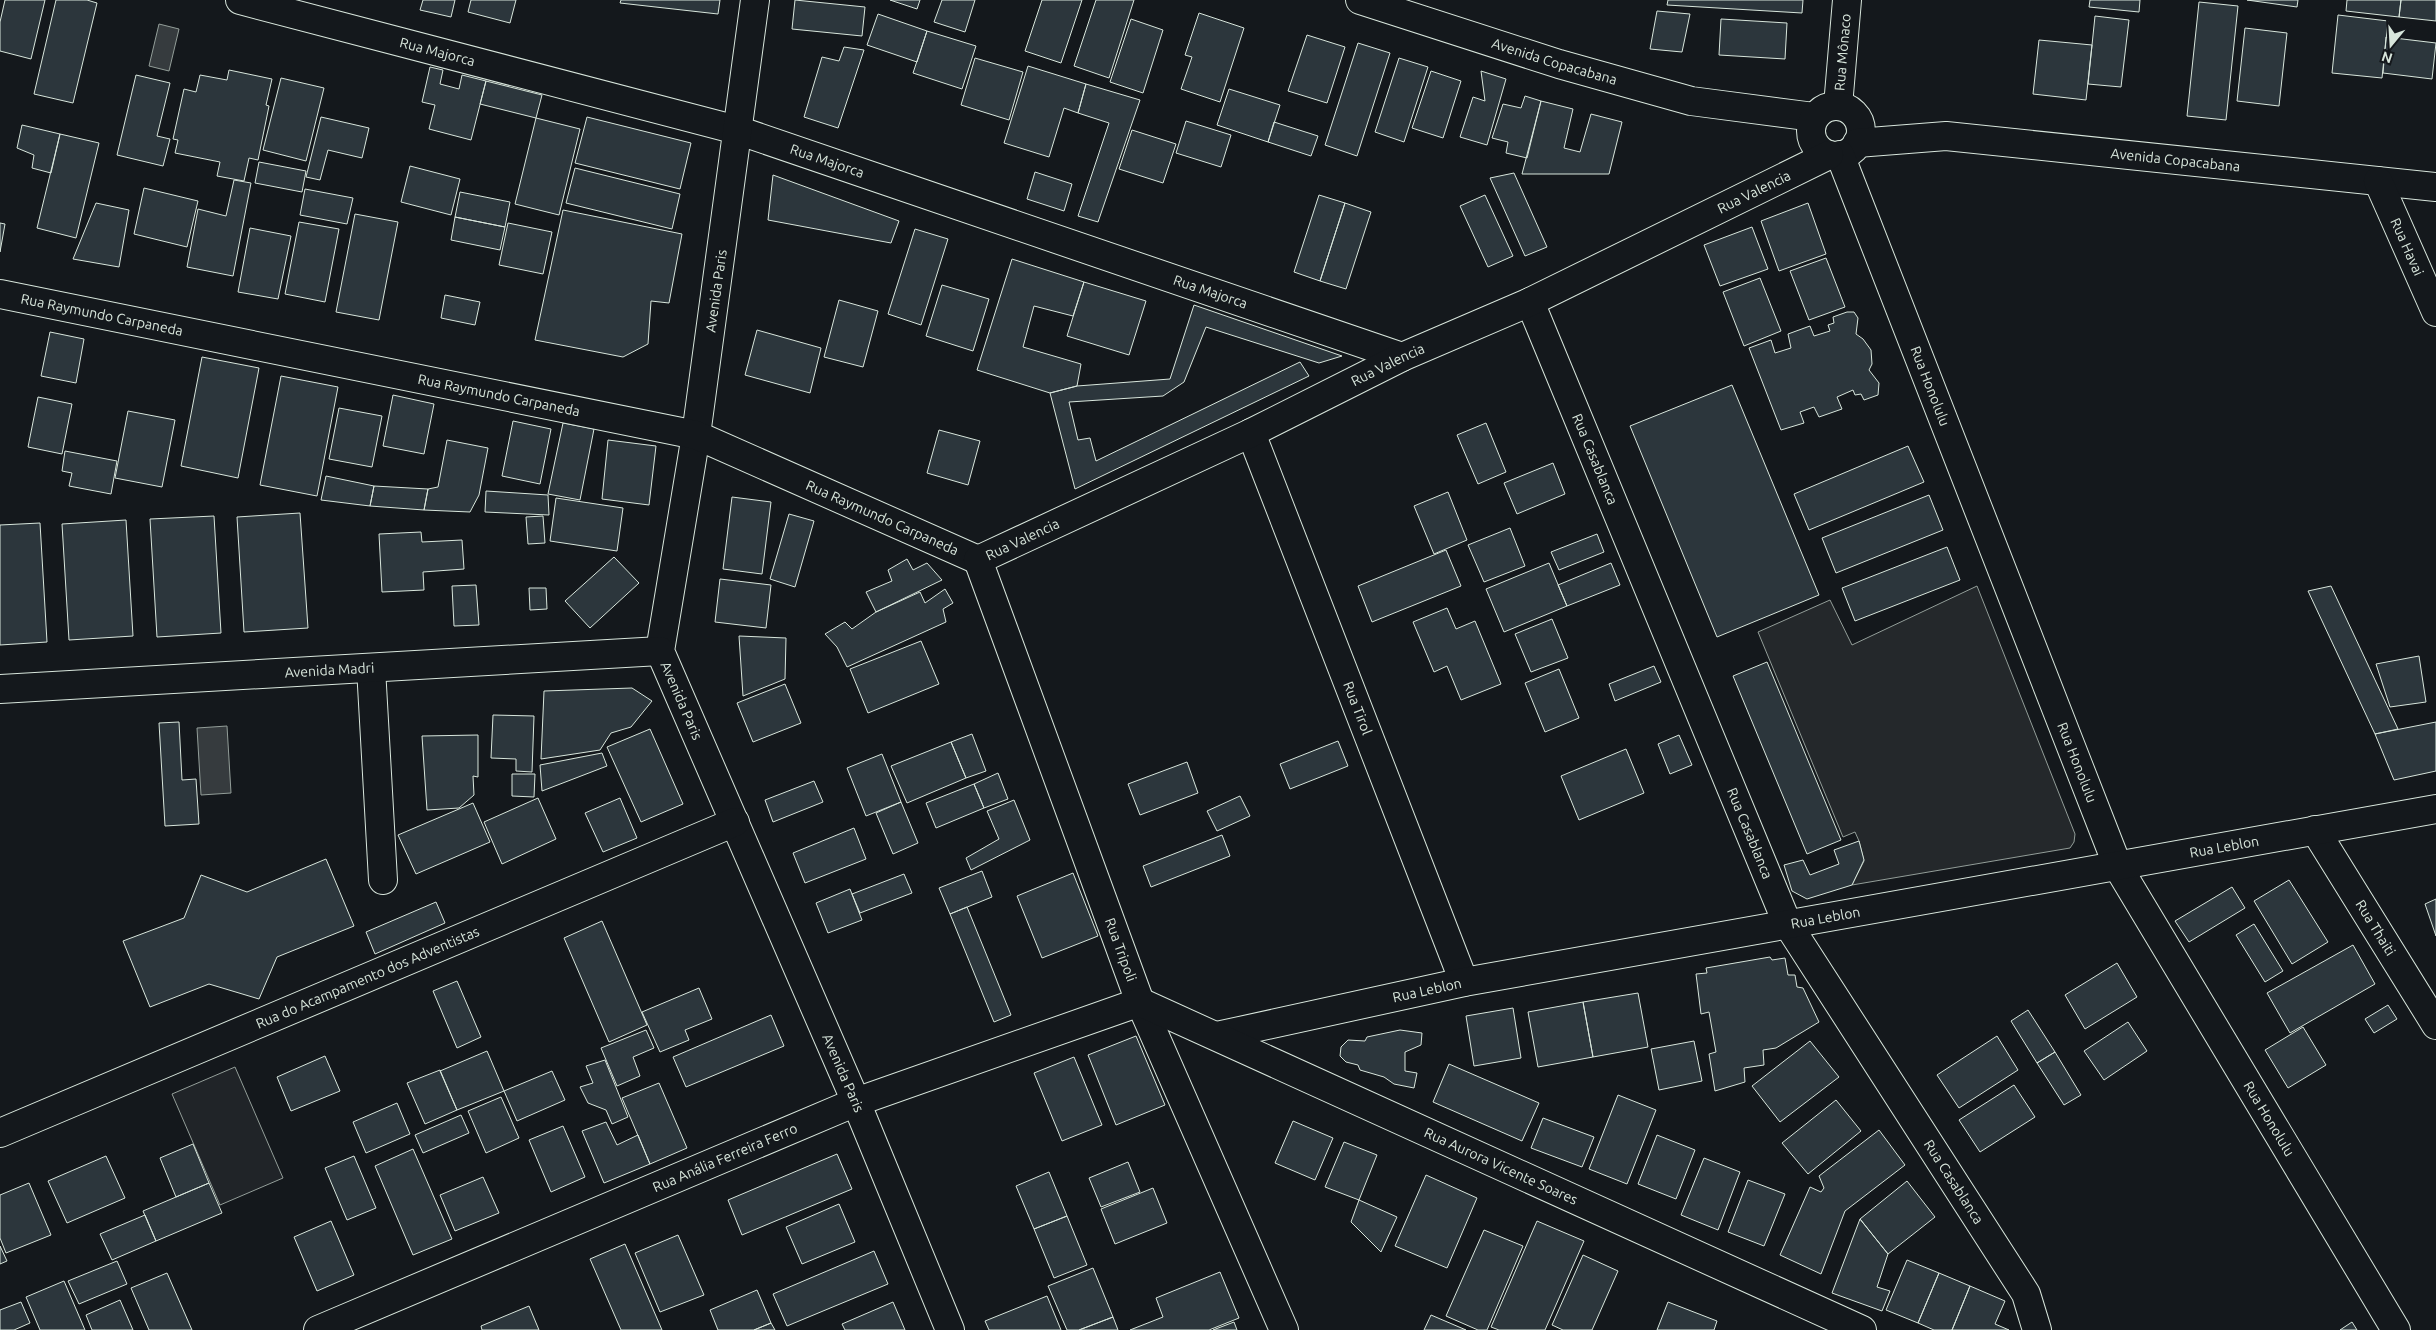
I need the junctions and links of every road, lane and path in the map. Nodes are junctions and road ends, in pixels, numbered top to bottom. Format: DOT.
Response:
graph roads {
  1 [pos="240,0"];
  2 [pos="755,0"];
  3 [pos="1360,0"];
  4 [pos="1847,0"];
  5 [pos="737,130"];
  6 [pos="1833,134"];
  7 [pos="2378,181"];
  8 [pos="2436,187"];
  9 [pos="0,294"];
  10 [pos="1530,302"];
  11 [pos="2436,312"];
  12 [pos="1402,357"];
  13 [pos="1251,434"];
  14 [pos="696,435"];
  15 [pos="978,560"];
  16 [pos="660,652"];
  17 [pos="371,668"];
  18 [pos="0,690"];
  19 [pos="2436,809"];
  20 [pos="736,822"];
  21 [pos="2315,830"];
  22 [pos="2118,867"];
  23 [pos="383,880"];
  24 [pos="1787,923"];
  25 [pos="1464,982"];
  26 [pos="1140,1002"];
  27 [pos="2436,1025"];
  28 [pos="1217,1036"];
  29 [pos="856,1102"];
  30 [pos="0,1133"];
  31 [pos="318,1330"];
  32 [pos="950,1330"];
  33 [pos="1284,1330"];
  34 [pos="1862,1330"];
  35 [pos="2037,1330"];
  36 [pos="2396,1330"];
  1 -- 5 [label="street, Rua Majorca"];
  2 -- 5 [label="street, Avenida Paris"];
  3 -- 6 [label="street, Avenida Copacabana"];
  4 -- 6 [label="street, Rua Mônaco"];
  5 -- 12 [label="street, Rua Majorca"];
  5 -- 14 [label="street, Avenida Paris"];
  6 -- 7 [label="street, Avenida Copacabana"];
  6 -- 10 [label="street, Rua Valencia"];
  6 -- 22 [label="street, Rua Honolulu"];
  7 -- 8 [label="street, Avenida Copacabana"];
  7 -- 11 [label="street, Rua Havai"];
  9 -- 14 [label="street, Rua Raymundo Carpaneda"];
  10 -- 12 [label="street, Rua Valencia"];
  10 -- 24 [label="street, Rua Casablanca"];
  12 -- 13 [label="street, Rua Valencia"];
  13 -- 15 [label="street, Rua Valencia"];
  13 -- 25 [label="street, Rua Tirol"];
  14 -- 15 [label="street, Rua Raymundo Carpaneda"];
  14 -- 16 [label="street, Avenida Paris"];
  15 -- 26 [label="street, Rua Tripoli"];
  16 -- 17 [label="street, Avenida Madri"];
  16 -- 20 [label="street, Avenida Paris"];
  17 -- 18 [label="street, Avenida Madri"];
  17 -- 23 [label="street"];
  19 -- 21 [label="street, Rua Leblon"];
  20 -- 29 [label="street, Avenida Paris"];
  20 -- 30 [label="street, Rua do Acampamento dos Adventistas"];
  21 -- 22 [label="street, Rua Leblon"];
  21 -- 27 [label="street, Rua Thaiti"];
  22 -- 24 [label="street, Rua Leblon"];
  22 -- 36 [label="street, Rua Honolulu"];
  24 -- 25 [label="street, Rua Leblon"];
  24 -- 35 [label="street, Rua Casablanca"];
  25 -- 28 [label="street, Rua Leblon"];
  26 -- 28 [label="street, Rua Aurora Vicente Soares"];
  26 -- 29 [label="street, Rua Anália Ferreira Ferro"];
  26 -- 33 [label="street, Rua Tripoli"];
  28 -- 34 [label="street, Rua Aurora Vicente Soares"];
  29 -- 31 [label="street, Rua Anália Ferreira Ferro"];
  29 -- 32 [label="street, Avenida Paris"];
}
